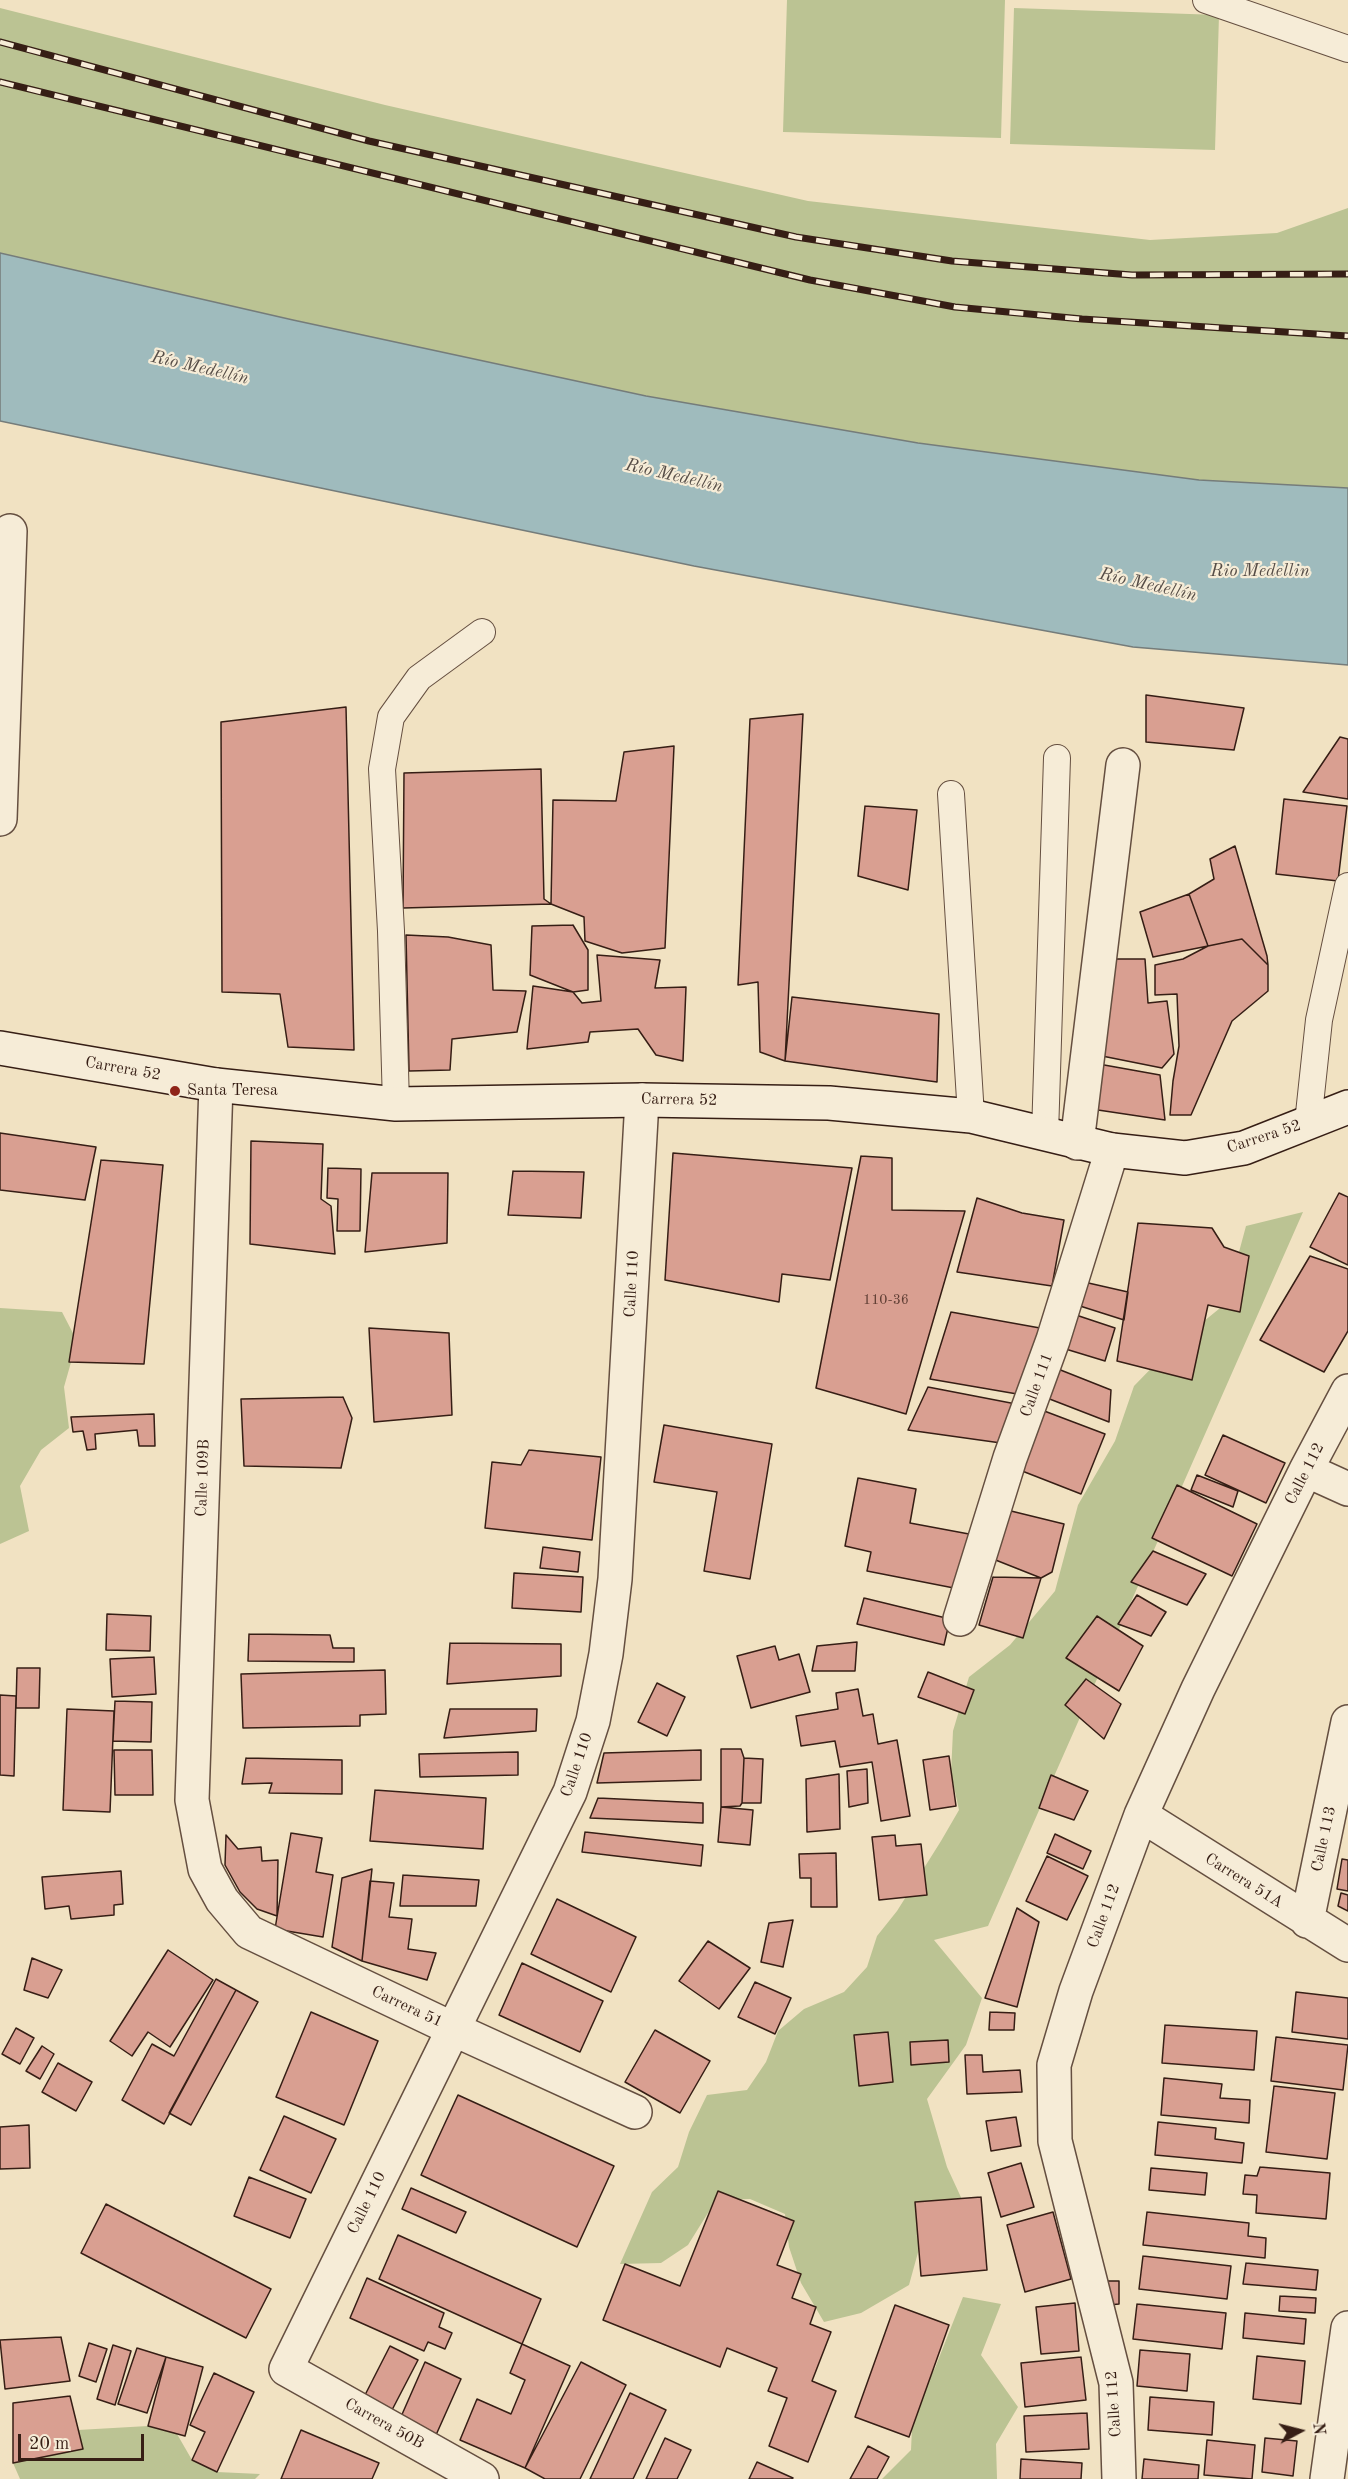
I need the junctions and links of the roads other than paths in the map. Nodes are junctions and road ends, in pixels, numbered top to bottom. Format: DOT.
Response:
graph roads {
  1 [pos="1206,0"];
  2 [pos="1348,49"];
  3 [pos="9,531"];
  4 [pos="482,632"];
  5 [pos="1057,758"];
  6 [pos="1123,765"];
  7 [pos="951,794"];
  8 [pos="0,819"];
  9 [pos="1348,886"];
  10 [pos="0,1048"];
  11 [pos="216,1085"];
  12 [pos="642,1100"];
  13 [pos="396,1104"];
  14 [pos="1348,1107"];
  15 [pos="971,1116"];
  16 [pos="1308,1123"];
  17 [pos="1046,1134"];
  18 [pos="1077,1143"];
  19 [pos="1112,1150"];
  20 [pos="1348,1391"];
  21 [pos="1306,1470"];
  22 [pos="1348,1489"];
  23 [pos="960,1619"];
  24 [pos="1348,1722"];
  25 [pos="1141,1815"];
  26 [pos="205,1869"];
  27 [pos="1307,1921"];
  28 [pos="1348,1945"];
  29 [pos="453,2029"];
  30 [pos="635,2112"];
  31 [pos="1348,2328"];
  32 [pos="286,2369"];
  33 [pos="482,2479"];
  34 [pos="1119,2479"];
  35 [pos="1327,2479"];
  1 -- 2 [label="lane"];
  3 -- 8 [label="street"];
  4 -- 13 [label="lane"];
  5 -- 17 [label="lane"];
  6 -- 18 [label="street"];
  7 -- 15 [label="lane"];
  9 -- 16 [label="lane"];
  10 -- 11 [label="street, Carrera 52"];
  11 -- 13 [label="street, Carrera 52"];
  11 -- 26 [label="street, Calle 109B"];
  12 -- 13 [label="street, Carrera 52"];
  12 -- 15 [label="street, Carrera 52"];
  12 -- 29 [label="street, Calle 110"];
  14 -- 16 [label="street, Carrera 52"];
  15 -- 17 [label="street, Carrera 52"];
  16 -- 19 [label="street, Carrera 52"];
  17 -- 18 [label="street, Carrera 52"];
  18 -- 19 [label="street, Carrera 52"];
  19 -- 23 [label="street, Calle 111"];
  20 -- 21 [label="street, Calle 112"];
  21 -- 22 [label="street"];
  21 -- 25 [label="street, Calle 112"];
  24 -- 27 [label="street, Calle 113"];
  25 -- 27 [label="street, Carrera 51A"];
  25 -- 34 [label="street, Calle 112"];
  26 -- 29 [label="street, Carrera 51"];
  27 -- 28 [label="street, Carrera 51A"];
  29 -- 30 [label="street, Carrera 51"];
  29 -- 32 [label="street, Calle 110"];
  31 -- 35 [label="street"];
  32 -- 33 [label="street, Carrera 50B"];
}
